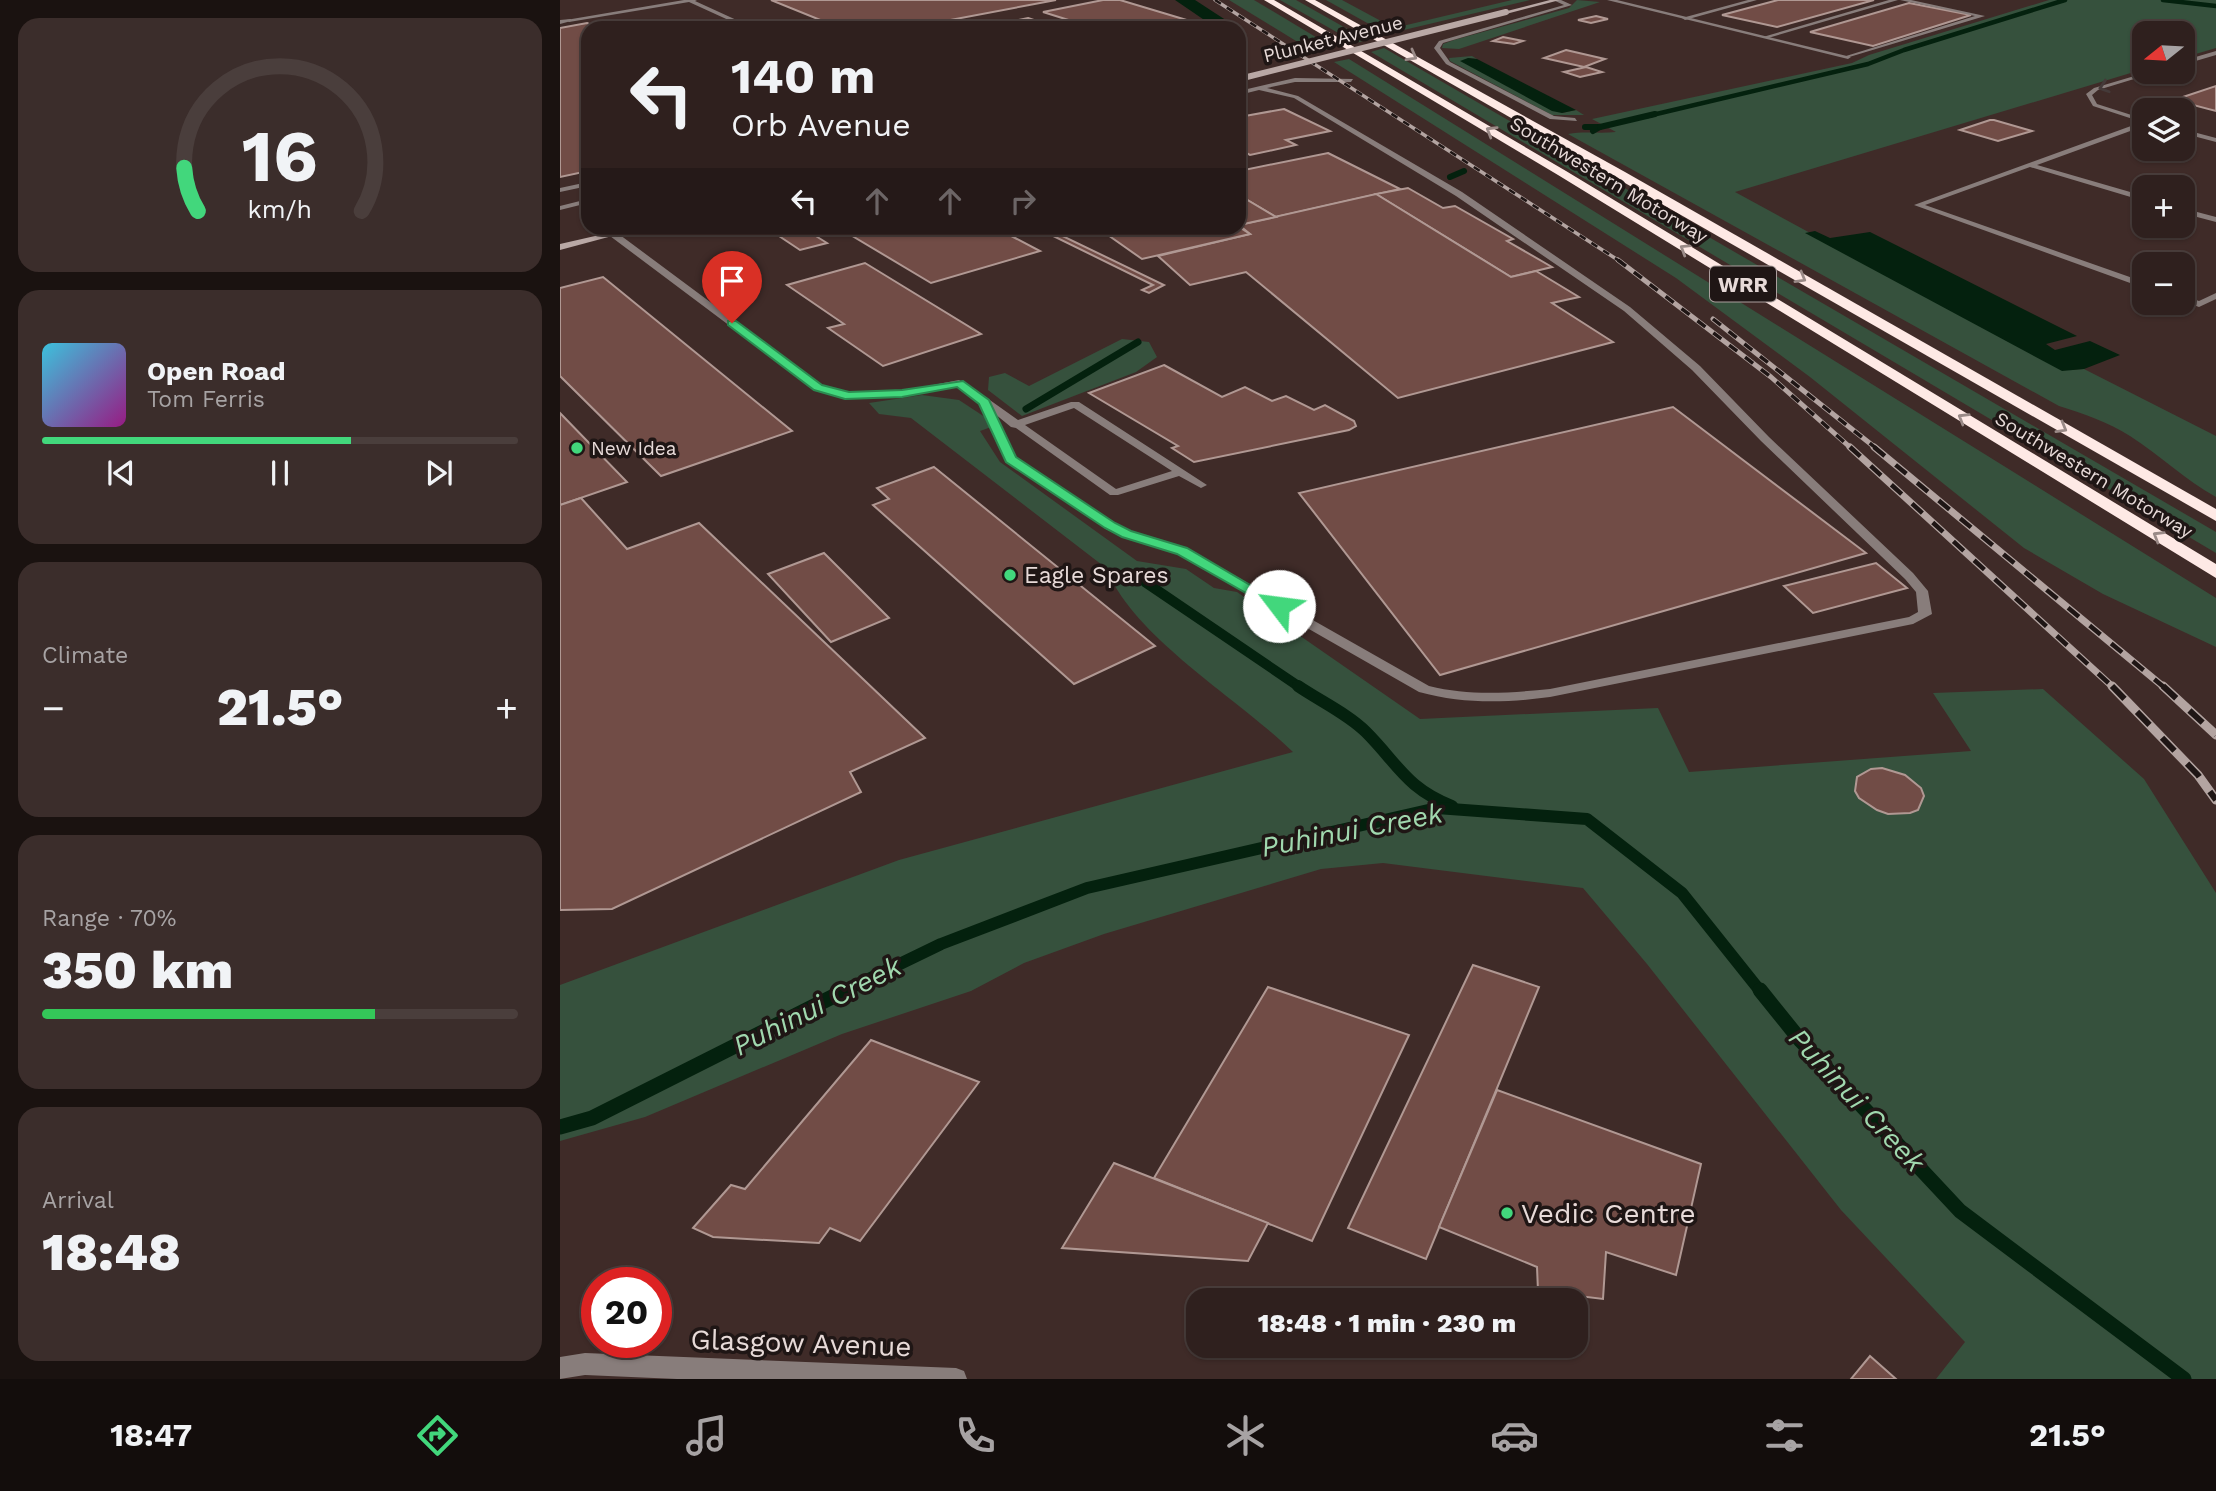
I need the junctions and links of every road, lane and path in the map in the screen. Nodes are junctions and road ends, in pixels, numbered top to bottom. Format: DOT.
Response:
graph roads {
  1 [pos="692,0"];
  2 [pos="1268,0"];
  3 [pos="1309,0"];
  4 [pos="1557,0"];
  5 [pos="1610,0"];
  6 [pos="1754,0"];
  7 [pos="1895,0"];
  8 [pos="1903,0"];
  9 [pos="1685,18"];
  10 [pos="736,21"];
  11 [pos="560,22"];
  12 [pos="1766,37"];
  13 [pos="2216,53"];
  14 [pos="2195,59"];
  15 [pos="1246,77"];
  16 [pos="2132,79"];
  17 [pos="1351,80"];
  18 [pos="1258,88"];
  19 [pos="1246,91"];
  20 [pos="2132,118"];
  21 [pos="1575,120"];
  22 [pos="2132,126"];
  23 [pos="2195,134"];
  24 [pos="2216,140"];
  25 [pos="2030,164"];
  26 [pos="581,186"];
  27 [pos="560,190"];
  28 [pos="2132,195"];
  29 [pos="581,203"];
  30 [pos="560,208"];
  31 [pos="2195,214"];
  32 [pos="2216,220"];
  33 [pos="609,235"];
  34 [pos="614,235"];
  35 [pos="560,247"];
  36 [pos="2132,281"];
  37 [pos="2216,296"];
  38 [pos="2195,303"];
  39 [pos="985,402"];
  40 [pos="1015,425"];
  41 [pos="1181,472"];
  42 [pos="1201,485"];
  43 [pos="2216,516"];
  44 [pos="2216,572"];
  45 [pos="560,1368"];
  46 [pos="956,1379"];
  1 -- 10 [label="street"];
  1 -- 11 [label="street"];
  44 -- 2 [label="highway, Southwestern Motorway / WRR, one-way"];
  3 -- 43 [label="highway, Southwestern Motorway / WRR, one-way"];
  4 -- 15 [label="main road, Plunket Avenue, bridge"];
  4 -- 21 [label="street"];
  5 -- 9 [label="street"];
  6 -- 9 [label="street"];
  7 -- 12 [label="street"];
  8 -- 12 [label="street"];
  9 -- 12 [label="street"];
  13 -- 14 [label="street"];
  16 -- 20 [label="street, one-way"];
  17 -- 18 [label="street"];
  18 -- 19 [label="street"];
  18 -- 39 [label="street"];
  22 -- 25 [label="street"];
  23 -- 24 [label="street"];
  25 -- 28 [label="street"];
  25 -- 36 [label="street"];
  26 -- 27 [label="street"];
  29 -- 30 [label="street"];
  31 -- 32 [label="street"];
  33 -- 35 [label="main road"];
  34 -- 39 [label="street"];
  37 -- 38 [label="street"];
  39 -- 40 [label="street"];
  40 -- 41 [label="street"];
  40 -- 41 [label="street"];
  41 -- 42 [label="street"];
  45 -- 46 [label="street, Glasgow Avenue"];
}
